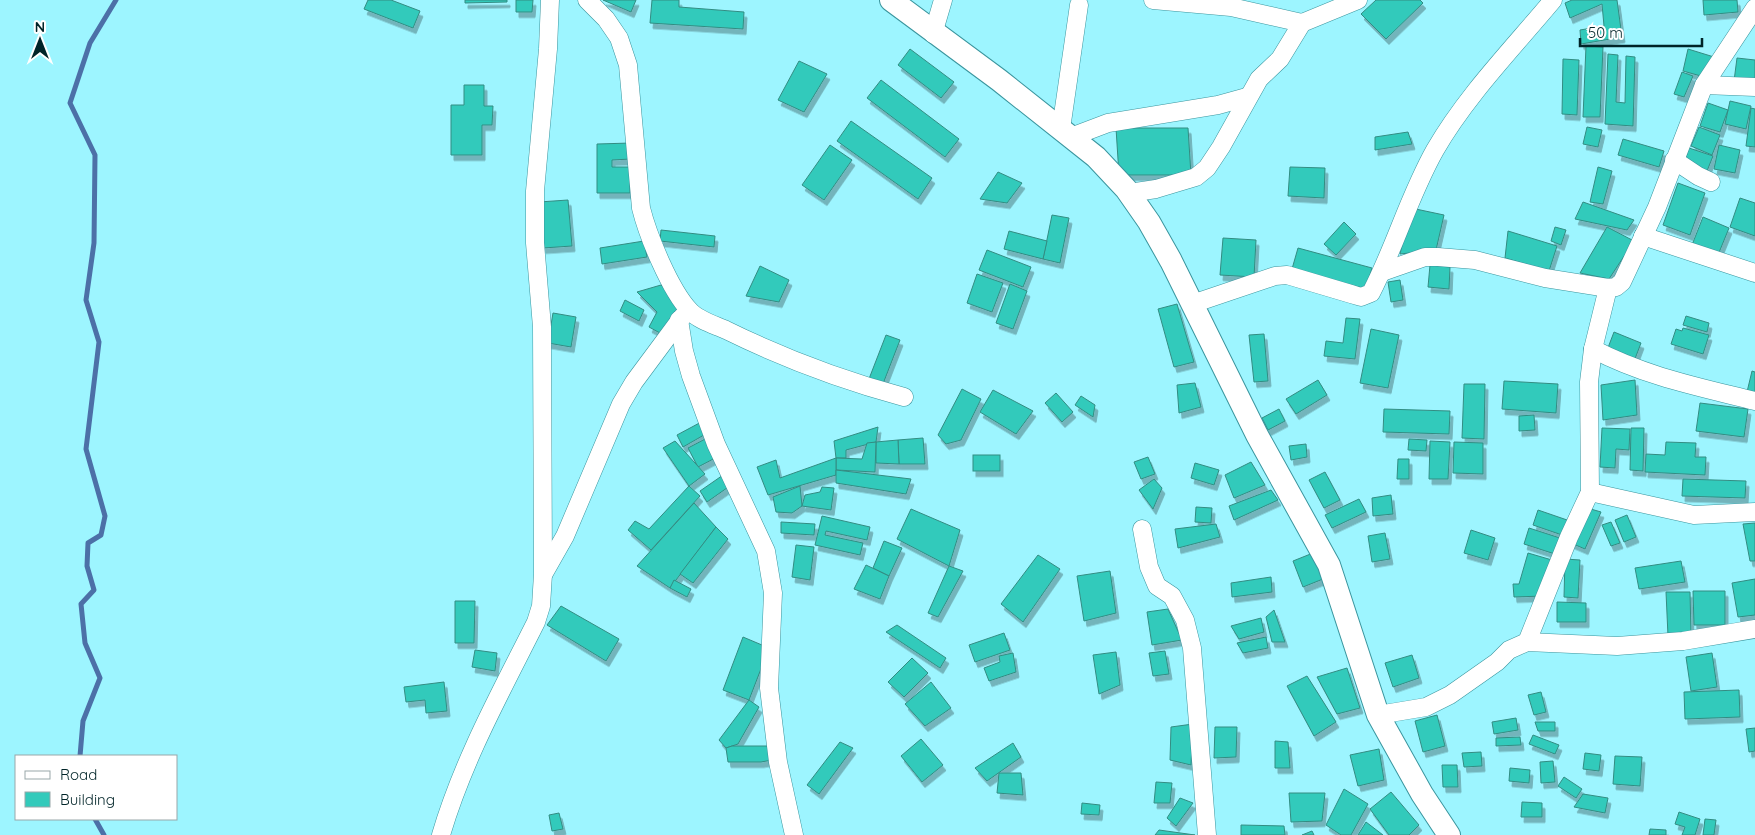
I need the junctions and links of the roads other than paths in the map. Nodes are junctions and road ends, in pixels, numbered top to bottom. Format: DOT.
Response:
graph roads {
  1 [pos="550,0"];
  2 [pos="587,0"];
  3 [pos="891,0"];
  4 [pos="943,0"];
  5 [pos="1153,0"];
  6 [pos="1358,0"];
  7 [pos="1553,0"];
  8 [pos="1079,5"];
  9 [pos="1755,8"];
  10 [pos="1302,23"];
  11 [pos="933,34"];
  12 [pos="1704,85"];
  13 [pos="1755,87"];
  14 [pos="1248,97"];
  15 [pos="1066,133"];
  16 [pos="1674,160"];
  17 [pos="1711,182"];
  18 [pos="1129,194"];
  19 [pos="1643,236"];
  20 [pos="1382,272"];
  21 [pos="1755,273"];
  22 [pos="1608,288"];
  23 [pos="1192,304"];
  24 [pos="684,315"];
  25 [pos="1593,349"];
  26 [pos="904,397"];
  27 [pos="1755,401"];
  28 [pos="1590,492"];
  29 [pos="1755,512"];
  30 [pos="1142,529"];
  31 [pos="544,574"];
  32 [pos="1755,629"];
  33 [pos="1526,642"];
  34 [pos="1378,715"];
  35 [pos="441,835"];
  36 [pos="794,835"];
  37 [pos="1207,835"];
  38 [pos="1449,835"];
  1 -- 31 [label="street"];
  2 -- 24 [label="street"];
  3 -- 11 [label="street"];
  4 -- 11 [label="street"];
  5 -- 10 [label="street"];
  6 -- 10 [label="street"];
  7 -- 20 [label="street"];
  8 -- 15 [label="street"];
  9 -- 12 [label="street"];
  10 -- 14 [label="street"];
  11 -- 15 [label="street"];
  12 -- 13 [label="street"];
  12 -- 16 [label="street"];
  14 -- 15 [label="street"];
  14 -- 18 [label="street"];
  15 -- 18 [label="street"];
  16 -- 17 [label="street"];
  16 -- 19 [label="street"];
  18 -- 23 [label="street"];
  19 -- 21 [label="street"];
  19 -- 22 [label="street"];
  20 -- 22 [label="street"];
  20 -- 23 [label="street"];
  22 -- 25 [label="street"];
  23 -- 34 [label="street"];
  24 -- 26 [label="street"];
  24 -- 31 [label="street"];
  24 -- 36 [label="street"];
  25 -- 27 [label="street"];
  25 -- 28 [label="street"];
  28 -- 29 [label="street"];
  28 -- 33 [label="street"];
  30 -- 37 [label="street"];
  31 -- 35 [label="street"];
  32 -- 33 [label="street"];
  33 -- 34 [label="street"];
  34 -- 38 [label="street"];
}
